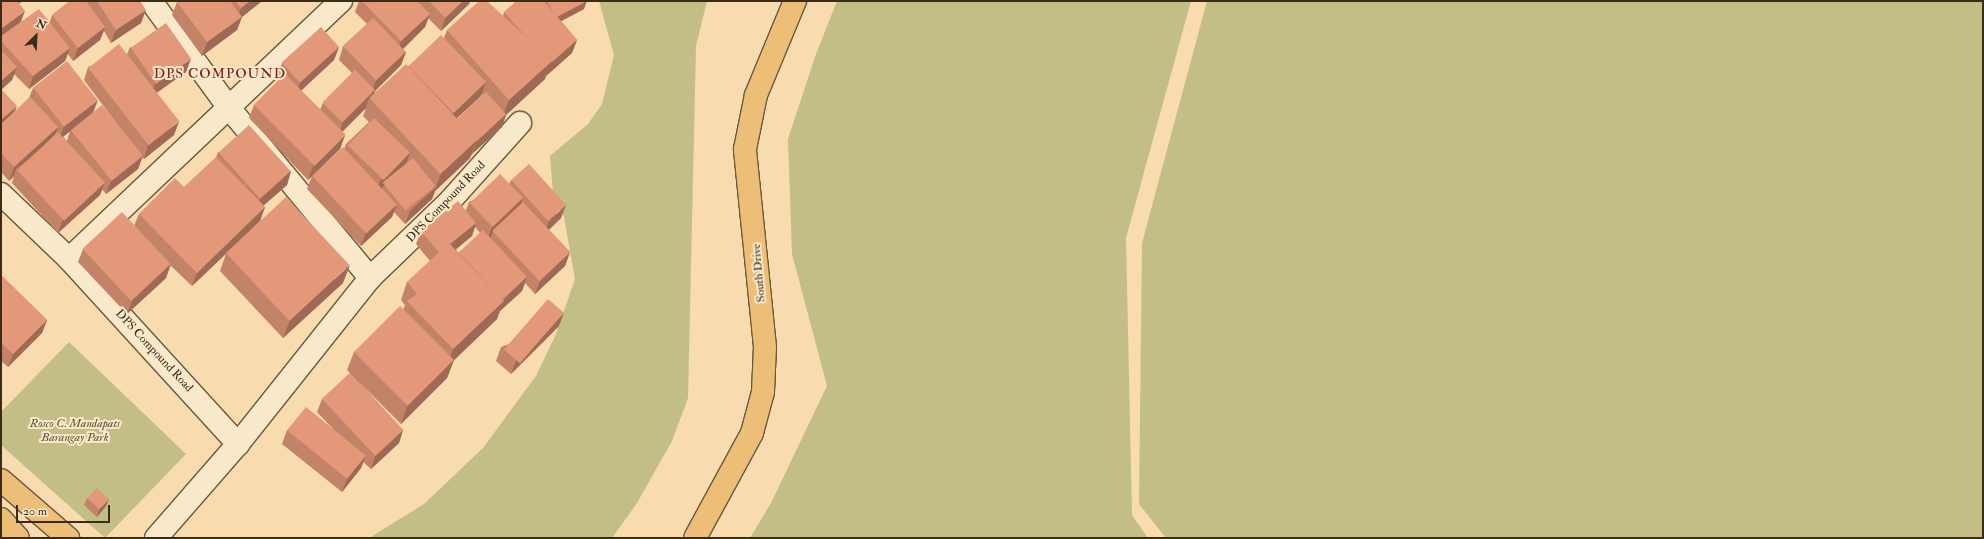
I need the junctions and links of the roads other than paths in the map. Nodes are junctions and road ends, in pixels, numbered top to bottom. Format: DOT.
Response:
graph roads {
  1 [pos="151,1"];
  2 [pos="341,1"];
  3 [pos="795,1"];
  4 [pos="229,108"];
  5 [pos="520,123"];
  6 [pos="1,194"];
  7 [pos="69,259"];
  8 [pos="370,278"];
  9 [pos="238,444"];
  10 [pos="1,480"];
  11 [pos="1,520"];
  12 [pos="18,538"];
  13 [pos="68,538"];
  14 [pos="156,538"];
  15 [pos="695,538"];
  1 -- 4 [label="street"];
  2 -- 4 [label="street"];
  3 -- 15 [label="main road, South Drive"];
  4 -- 7 [label="street"];
  4 -- 8 [label="street"];
  5 -- 8 [label="street, DPS Compound Road"];
  6 -- 7 [label="street, DPS Compound Road"];
  7 -- 9 [label="street, DPS Compound Road"];
  8 -- 9 [label="street, DPS Compound Road"];
  9 -- 14 [label="street, DPS Compound Road"];
  10 -- 13 [label="main road"];
  11 -- 12 [label="main road"];
}
